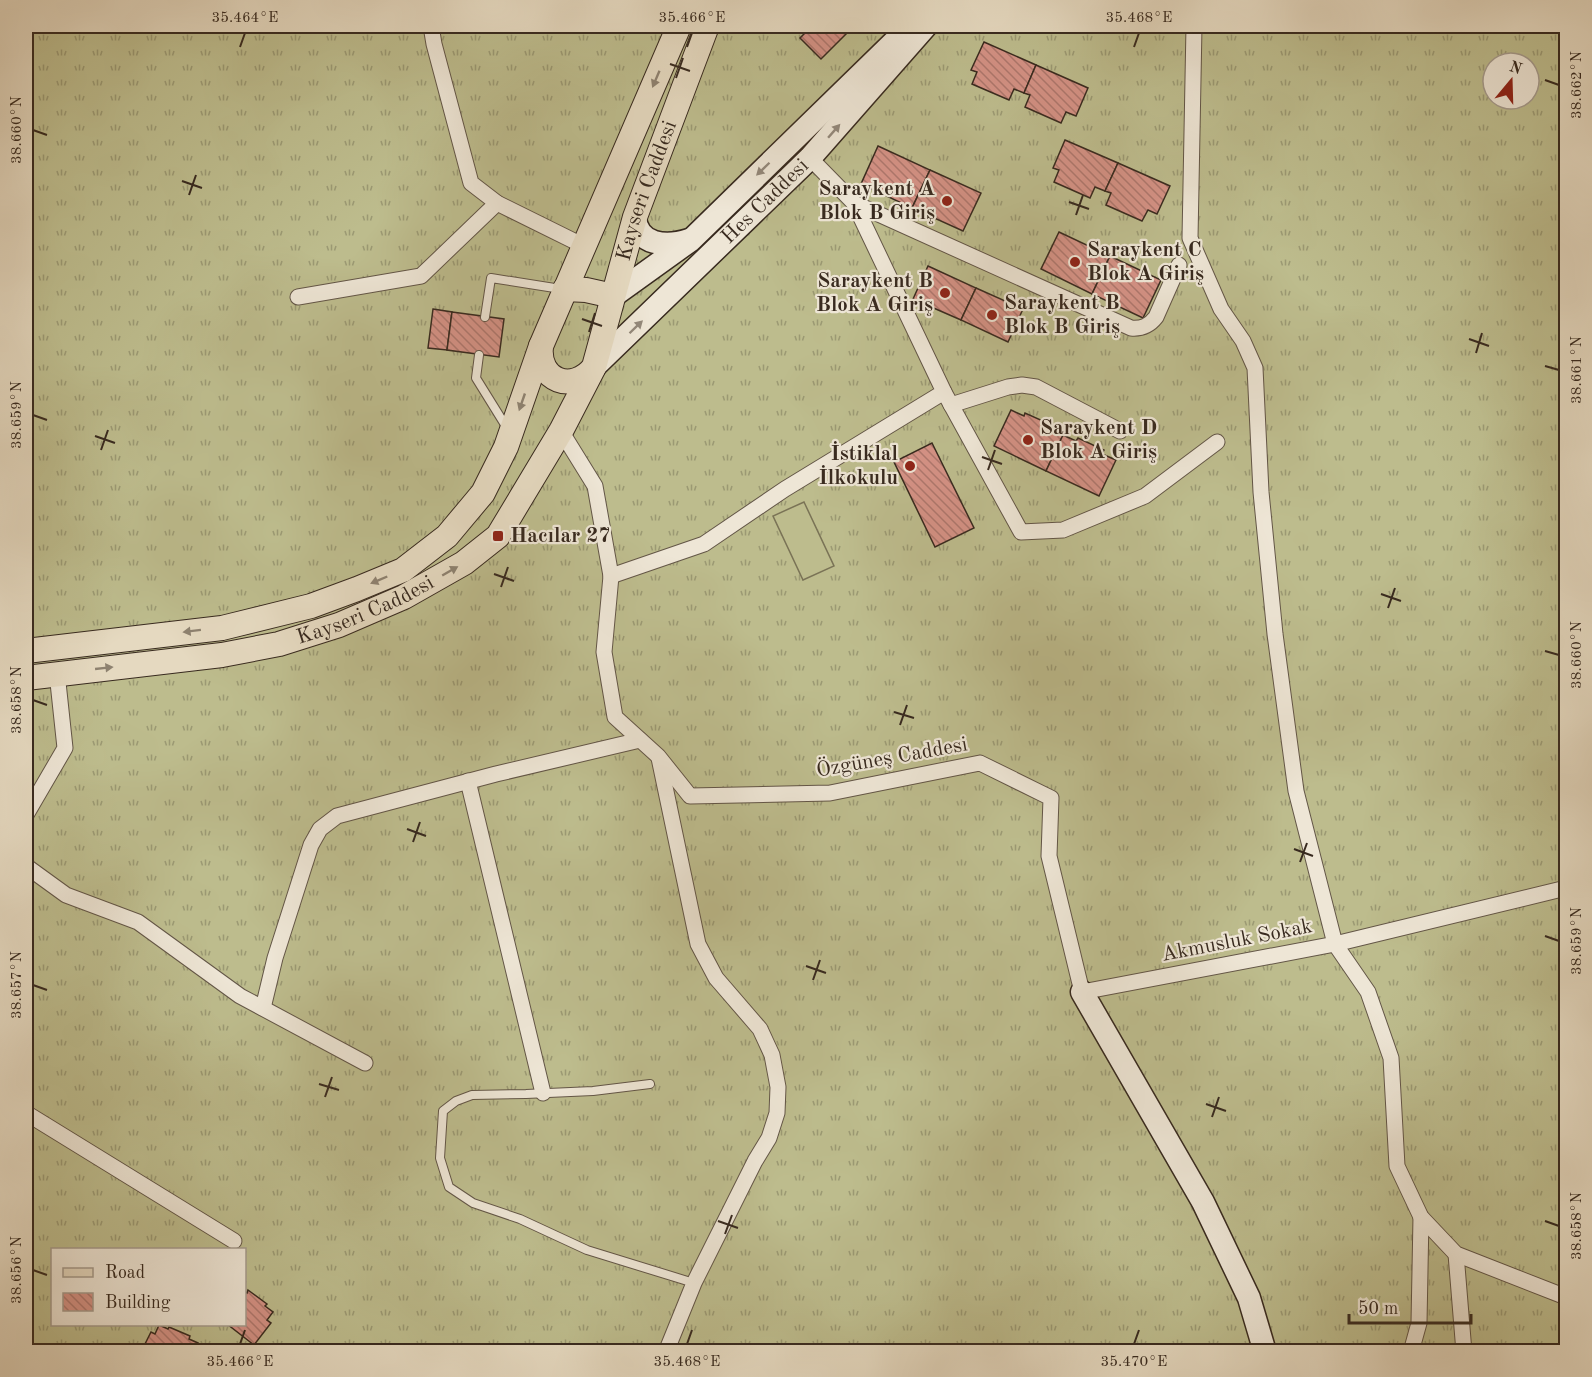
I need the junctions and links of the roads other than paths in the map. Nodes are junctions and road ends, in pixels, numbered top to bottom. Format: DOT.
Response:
graph roads {
  1 [pos="431,26"];
  2 [pos="679,26"];
  3 [pos="707,26"];
  4 [pos="910,26"];
  5 [pos="926,26"];
  6 [pos="1194,26"];
  7 [pos="810,158"];
  8 [pos="497,203"];
  9 [pos="854,203"];
  10 [pos="635,217"];
  11 [pos="691,240"];
  12 [pos="584,246"];
  13 [pos="1179,265"];
  14 [pos="565,289"];
  15 [pos="613,296"];
  16 [pos="298,297"];
  17 [pos="485,317"];
  18 [pos="542,343"];
  19 [pos="479,355"];
  20 [pos="595,364"];
  21 [pos="948,399"];
  22 [pos="561,431"];
  23 [pos="1120,431"];
  24 [pos="511,433"];
  25 [pos="1217,442"];
  26 [pos="611,576"];
  27 [pos="26,651"];
  28 [pos="57,674"];
  29 [pos="26,678"];
  30 [pos="640,740"];
  31 [pos="658,756"];
  32 [pos="468,781"];
  33 [pos="26,814"];
  34 [pos="26,866"];
  35 [pos="1566,888"];
  36 [pos="1335,944"];
  37 [pos="1082,992"];
  38 [pos="263,1008"];
  39 [pos="365,1064"];
  40 [pos="650,1084"];
  41 [pos="543,1094"];
  42 [pos="26,1113"];
  43 [pos="1420,1217"];
  44 [pos="234,1241"];
  45 [pos="1456,1254"];
  46 [pos="694,1283"];
  47 [pos="1566,1297"];
  48 [pos="666,1352"];
  49 [pos="1265,1352"];
  50 [pos="1411,1352"];
  51 [pos="1464,1352"];
  1 -- 8 [label="street"];
  2 -- 12 [label="main road, Kayseri Caddesi, one-way"];
  3 -- 10 [label="main road, Kayseri Caddesi"];
  4 -- 11 [label="street, Hes Caddesi, one-way"];
  7 -- 5 [label="street, Hes Caddesi, one-way"];
  6 -- 36 [label="street"];
  7 -- 9 [label="street"];
  20 -- 7 [label="street, Hes Caddesi, one-way"];
  8 -- 12 [label="street"];
  8 -- 16 [label="street"];
  9 -- 13 [label="street"];
  9 -- 21 [label="street"];
  10 -- 11 [label="street"];
  10 -- 15 [label="main road, Kayseri Caddesi"];
  11 -- 15 [label="street, Hes Caddesi"];
  12 -- 14 [label="main road, Kayseri Caddesi"];
  14 -- 15 [label="main road"];
  14 -- 17 [label="lane"];
  14 -- 18 [label="main road, Kayseri Caddesi"];
  15 -- 20 [label="main road, Kayseri Caddesi"];
  18 -- 20 [label="main road"];
  18 -- 24 [label="main road, Kayseri Caddesi, one-way"];
  19 -- 24 [label="lane"];
  20 -- 22 [label="main road, Kayseri Caddesi"];
  21 -- 23 [label="street"];
  21 -- 25 [label="street"];
  21 -- 26 [label="street"];
  22 -- 26 [label="street, Özgüneş Caddesi"];
  28 -- 22 [label="main road, Kayseri Caddesi, one-way"];
  24 -- 27 [label="main road, Kayseri Caddesi, one-way"];
  26 -- 30 [label="street, Özgüneş Caddesi"];
  28 -- 29 [label="main road, Kayseri Caddesi"];
  28 -- 33 [label="street"];
  30 -- 31 [label="street, Özgüneş Caddesi"];
  30 -- 32 [label="street"];
  31 -- 37 [label="street, Özgüneş Caddesi"];
  31 -- 46 [label="street"];
  32 -- 38 [label="street"];
  32 -- 41 [label="street"];
  34 -- 38 [label="street"];
  35 -- 36 [label="street"];
  36 -- 37 [label="street, Akmusluk Sokak"];
  36 -- 43 [label="street, Akmusluk Sokak"];
  37 -- 49 [label="street"];
  38 -- 39 [label="street"];
  40 -- 41 [label="lane"];
  41 -- 46 [label="lane"];
  42 -- 44 [label="street"];
  43 -- 45 [label="street, Akmusluk Sokak"];
  43 -- 50 [label="street"];
  45 -- 47 [label="street, Akmusluk Sokak"];
  45 -- 51 [label="street"];
  46 -- 48 [label="street"];
}
